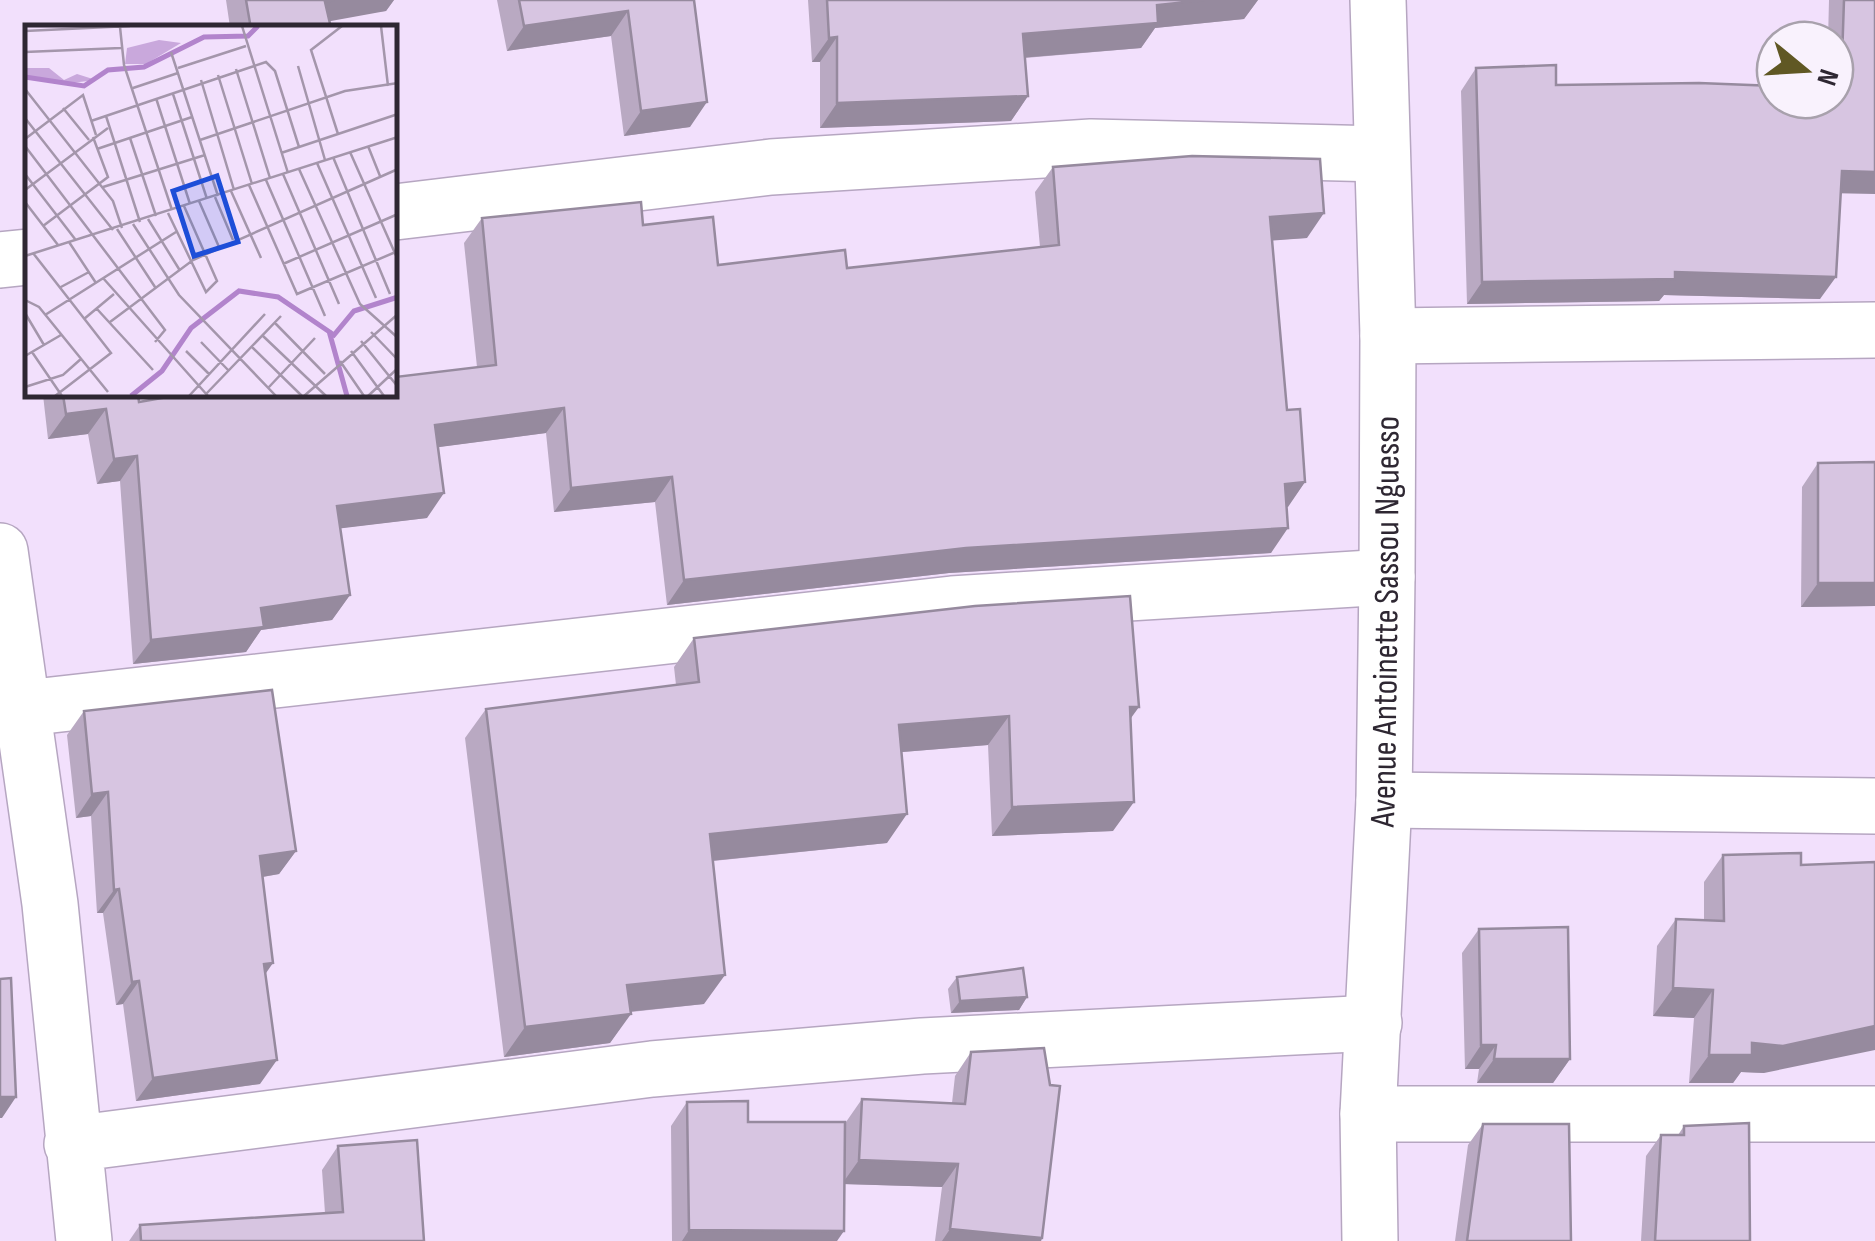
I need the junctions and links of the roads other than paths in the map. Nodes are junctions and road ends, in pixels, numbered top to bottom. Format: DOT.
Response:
graph roads {
  1 [pos="1378,0"];
  2 [pos="1381,154"];
  3 [pos="398,212"];
  4 [pos="25,257"];
  5 [pos="0,260"];
  6 [pos="1875,330"];
  7 [pos="1388,336"];
  8 [pos="0,551"];
  9 [pos="1387,577"];
  10 [pos="25,708"];
  11 [pos="1384,800"];
  12 [pos="1875,806"];
  13 [pos="1374,1023"];
  14 [pos="1368,1114"];
  15 [pos="1875,1114"];
  16 [pos="72,1144"];
  17 [pos="84,1241"];
  18 [pos="1370,1241"];
  1 -- 2 [label="street, Avenue Antoinette Sassou Nguesso"];
  2 -- 3 [label="street"];
  2 -- 7 [label="street, Avenue Antoinette Sassou Nguesso"];
  4 -- 5 [label="street"];
  6 -- 7 [label="street"];
  7 -- 9 [label="street, Avenue Antoinette Sassou Nguesso"];
  8 -- 10 [label="street"];
  9 -- 10 [label="street"];
  9 -- 11 [label="street, Avenue Antoinette Sassou Nguesso"];
  10 -- 16 [label="street"];
  11 -- 12 [label="street"];
  11 -- 13 [label="street, Avenue Antoinette Sassou Nguesso"];
  13 -- 14 [label="street, Avenue Antoinette Sassou Nguesso"];
  13 -- 16 [label="street"];
  14 -- 15 [label="street"];
  14 -- 18 [label="street, Avenue Antoinette Sassou Nguesso"];
  16 -- 17 [label="street"];
}
